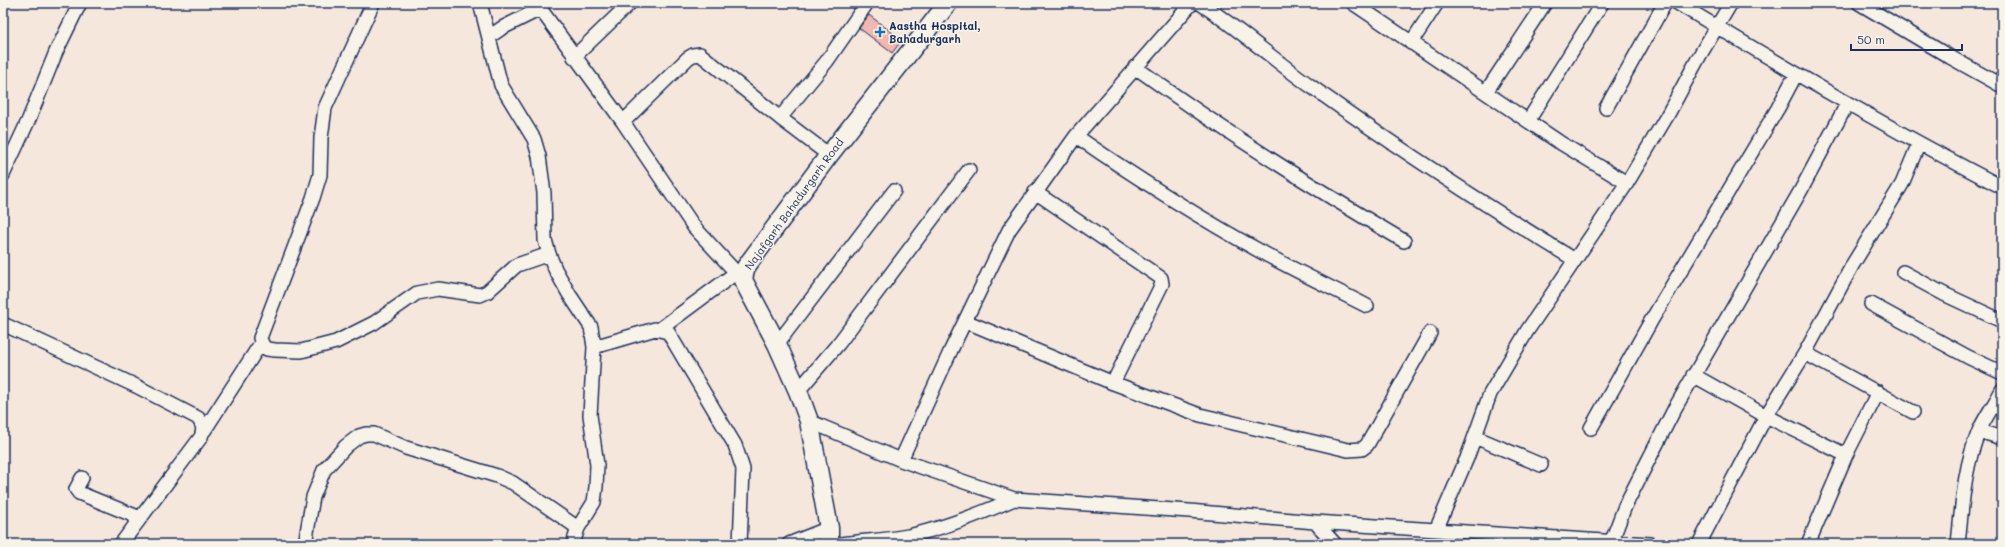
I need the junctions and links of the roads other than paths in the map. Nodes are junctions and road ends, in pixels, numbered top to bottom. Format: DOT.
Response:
graph roads {
  1 [pos="80,3"];
  2 [pos="373,3"];
  3 [pos="480,3"];
  4 [pos="630,3"];
  5 [pos="868,3"];
  6 [pos="1192,3"];
  7 [pos="1200,3"];
  8 [pos="1353,3"];
  9 [pos="1437,3"];
  10 [pos="1545,3"];
  11 [pos="1602,3"];
  12 [pos="1665,3"];
  13 [pos="1677,3"];
  14 [pos="1731,3"];
  15 [pos="1859,3"];
  16 [pos="943,5"];
  17 [pos="538,6"];
  18 [pos="1716,26"];
  19 [pos="489,37"];
  20 [pos="1411,44"];
  21 [pos="574,57"];
  22 [pos="1135,68"];
  23 [pos="1796,74"];
  24 [pos="2002,86"];
  25 [pos="1486,92"];
  26 [pos="1847,104"];
  27 [pos="1606,108"];
  28 [pos="780,118"];
  29 [pos="1528,121"];
  30 [pos="624,122"];
  31 [pos="1076,136"];
  32 [pos="1919,144"];
  33 [pos="830,154"];
  34 [pos="969,170"];
  35 [pos="3,175"];
  36 [pos="1627,183"];
  37 [pos="2002,188"];
  38 [pos="894,191"];
  39 [pos="1035,192"];
  40 [pos="1404,241"];
  41 [pos="549,254"];
  42 [pos="1575,260"];
  43 [pos="1902,272"];
  44 [pos="740,276"];
  45 [pos="1871,304"];
  46 [pos="1367,306"];
  47 [pos="965,321"];
  48 [pos="2002,321"];
  49 [pos="3,324"];
  50 [pos="660,329"];
  51 [pos="1430,333"];
  52 [pos="261,342"];
  53 [pos="776,344"];
  54 [pos="594,347"];
  55 [pos="1805,353"];
  56 [pos="2002,373"];
  57 [pos="1694,375"];
  58 [pos="1113,383"];
  59 [pos="2002,390"];
  60 [pos="798,391"];
  61 [pos="1878,392"];
  62 [pos="1913,412"];
  63 [pos="1766,416"];
  64 [pos="808,422"];
  65 [pos="1591,428"];
  66 [pos="204,430"];
  67 [pos="1980,431"];
  68 [pos="1475,437"];
  69 [pos="2002,438"];
  70 [pos="1846,455"];
  71 [pos="901,460"];
  72 [pos="1541,465"];
  73 [pos="82,478"];
  74 [pos="1014,499"];
  75 [pos="140,518"];
  76 [pos="1315,522"];
  77 [pos="578,528"];
  78 [pos="1436,530"];
  79 [pos="829,536"];
  80 [pos="908,540"];
  81 [pos="1513,540"];
  82 [pos="1611,543"];
  83 [pos="121,544"];
  84 [pos="305,544"];
  85 [pos="573,544"];
  86 [pos="740,544"];
  87 [pos="789,544"];
  88 [pos="841,544"];
  89 [pos="1335,544"];
  90 [pos="1650,544"];
  91 [pos="1699,544"];
  92 [pos="1808,544"];
  93 [pos="1958,544"];
  1 -- 35 [label="street"];
  2 -- 52 [label="street"];
  3 -- 19 [label="street"];
  4 -- 21 [label="street"];
  5 -- 28 [label="street"];
  6 -- 22 [label="street"];
  7 -- 42 [label="street"];
  8 -- 20 [label="street"];
  9 -- 20 [label="street"];
  10 -- 25 [label="street"];
  11 -- 29 [label="street"];
  12 -- 27 [label="street"];
  13 -- 18 [label="street"];
  14 -- 18 [label="street"];
  15 -- 24 [label="street"];
  16 -- 33 [label="street, Najafgarh Bahadurgarh Road"];
  17 -- 19 [label="street"];
  17 -- 21 [label="street"];
  18 -- 23 [label="street"];
  18 -- 36 [label="street"];
  19 -- 41 [label="street"];
  20 -- 25 [label="street"];
  21 -- 30 [label="street"];
  22 -- 31 [label="street"];
  22 -- 40 [label="street"];
  23 -- 26 [label="street"];
  23 -- 65 [label="street"];
  25 -- 29 [label="street"];
  26 -- 32 [label="street"];
  26 -- 57 [label="street"];
  28 -- 30 [label="street"];
  28 -- 33 [label="street"];
  29 -- 36 [label="street"];
  30 -- 44 [label="street"];
  31 -- 39 [label="street"];
  31 -- 46 [label="street"];
  32 -- 37 [label="street"];
  32 -- 55 [label="street"];
  33 -- 44 [label="street, Najafgarh Bahadurgarh Road"];
  34 -- 60 [label="street"];
  36 -- 42 [label="street"];
  38 -- 53 [label="street"];
  39 -- 47 [label="street"];
  39 -- 58 [label="street"];
  41 -- 52 [label="street"];
  41 -- 54 [label="street"];
  42 -- 68 [label="street"];
  43 -- 48 [label="street"];
  44 -- 50 [label="street"];
  44 -- 53 [label="street, Najafgarh Bahadurgarh Road"];
  45 -- 56 [label="street"];
  47 -- 58 [label="street"];
  47 -- 71 [label="street"];
  49 -- 66 [label="street"];
  50 -- 54 [label="street"];
  50 -- 86 [label="street"];
  51 -- 58 [label="street"];
  52 -- 66 [label="street"];
  53 -- 60 [label="street, Najafgarh Bahadurgarh Road"];
  54 -- 77 [label="street"];
  55 -- 61 [label="street"];
  55 -- 63 [label="street"];
  57 -- 63 [label="street"];
  57 -- 82 [label="street"];
  59 -- 67 [label="street"];
  60 -- 64 [label="street, Najafgarh Bahadurgarh Road"];
  61 -- 62 [label="street"];
  61 -- 70 [label="street"];
  63 -- 70 [label="street"];
  63 -- 91 [label="street"];
  64 -- 71 [label="street"];
  64 -- 79 [label="street, Najafgarh Bahadurgarh Road"];
  66 -- 75 [label="street"];
  67 -- 69 [label="street"];
  67 -- 93 [label="street"];
  68 -- 72 [label="street"];
  68 -- 78 [label="street"];
  70 -- 92 [label="street"];
  71 -- 74 [label="street"];
  73 -- 75 [label="street"];
  74 -- 76 [label="street"];
  74 -- 80 [label="street"];
  75 -- 83 [label="street"];
  76 -- 78 [label="street"];
  76 -- 89 [label="street"];
  77 -- 84 [label="street"];
  77 -- 85 [label="street"];
  78 -- 81 [label="street"];
  79 -- 87 [label="street"];
  80 -- 88 [label="street"];
  81 -- 82 [label="street"];
  82 -- 90 [label="street"];
}
